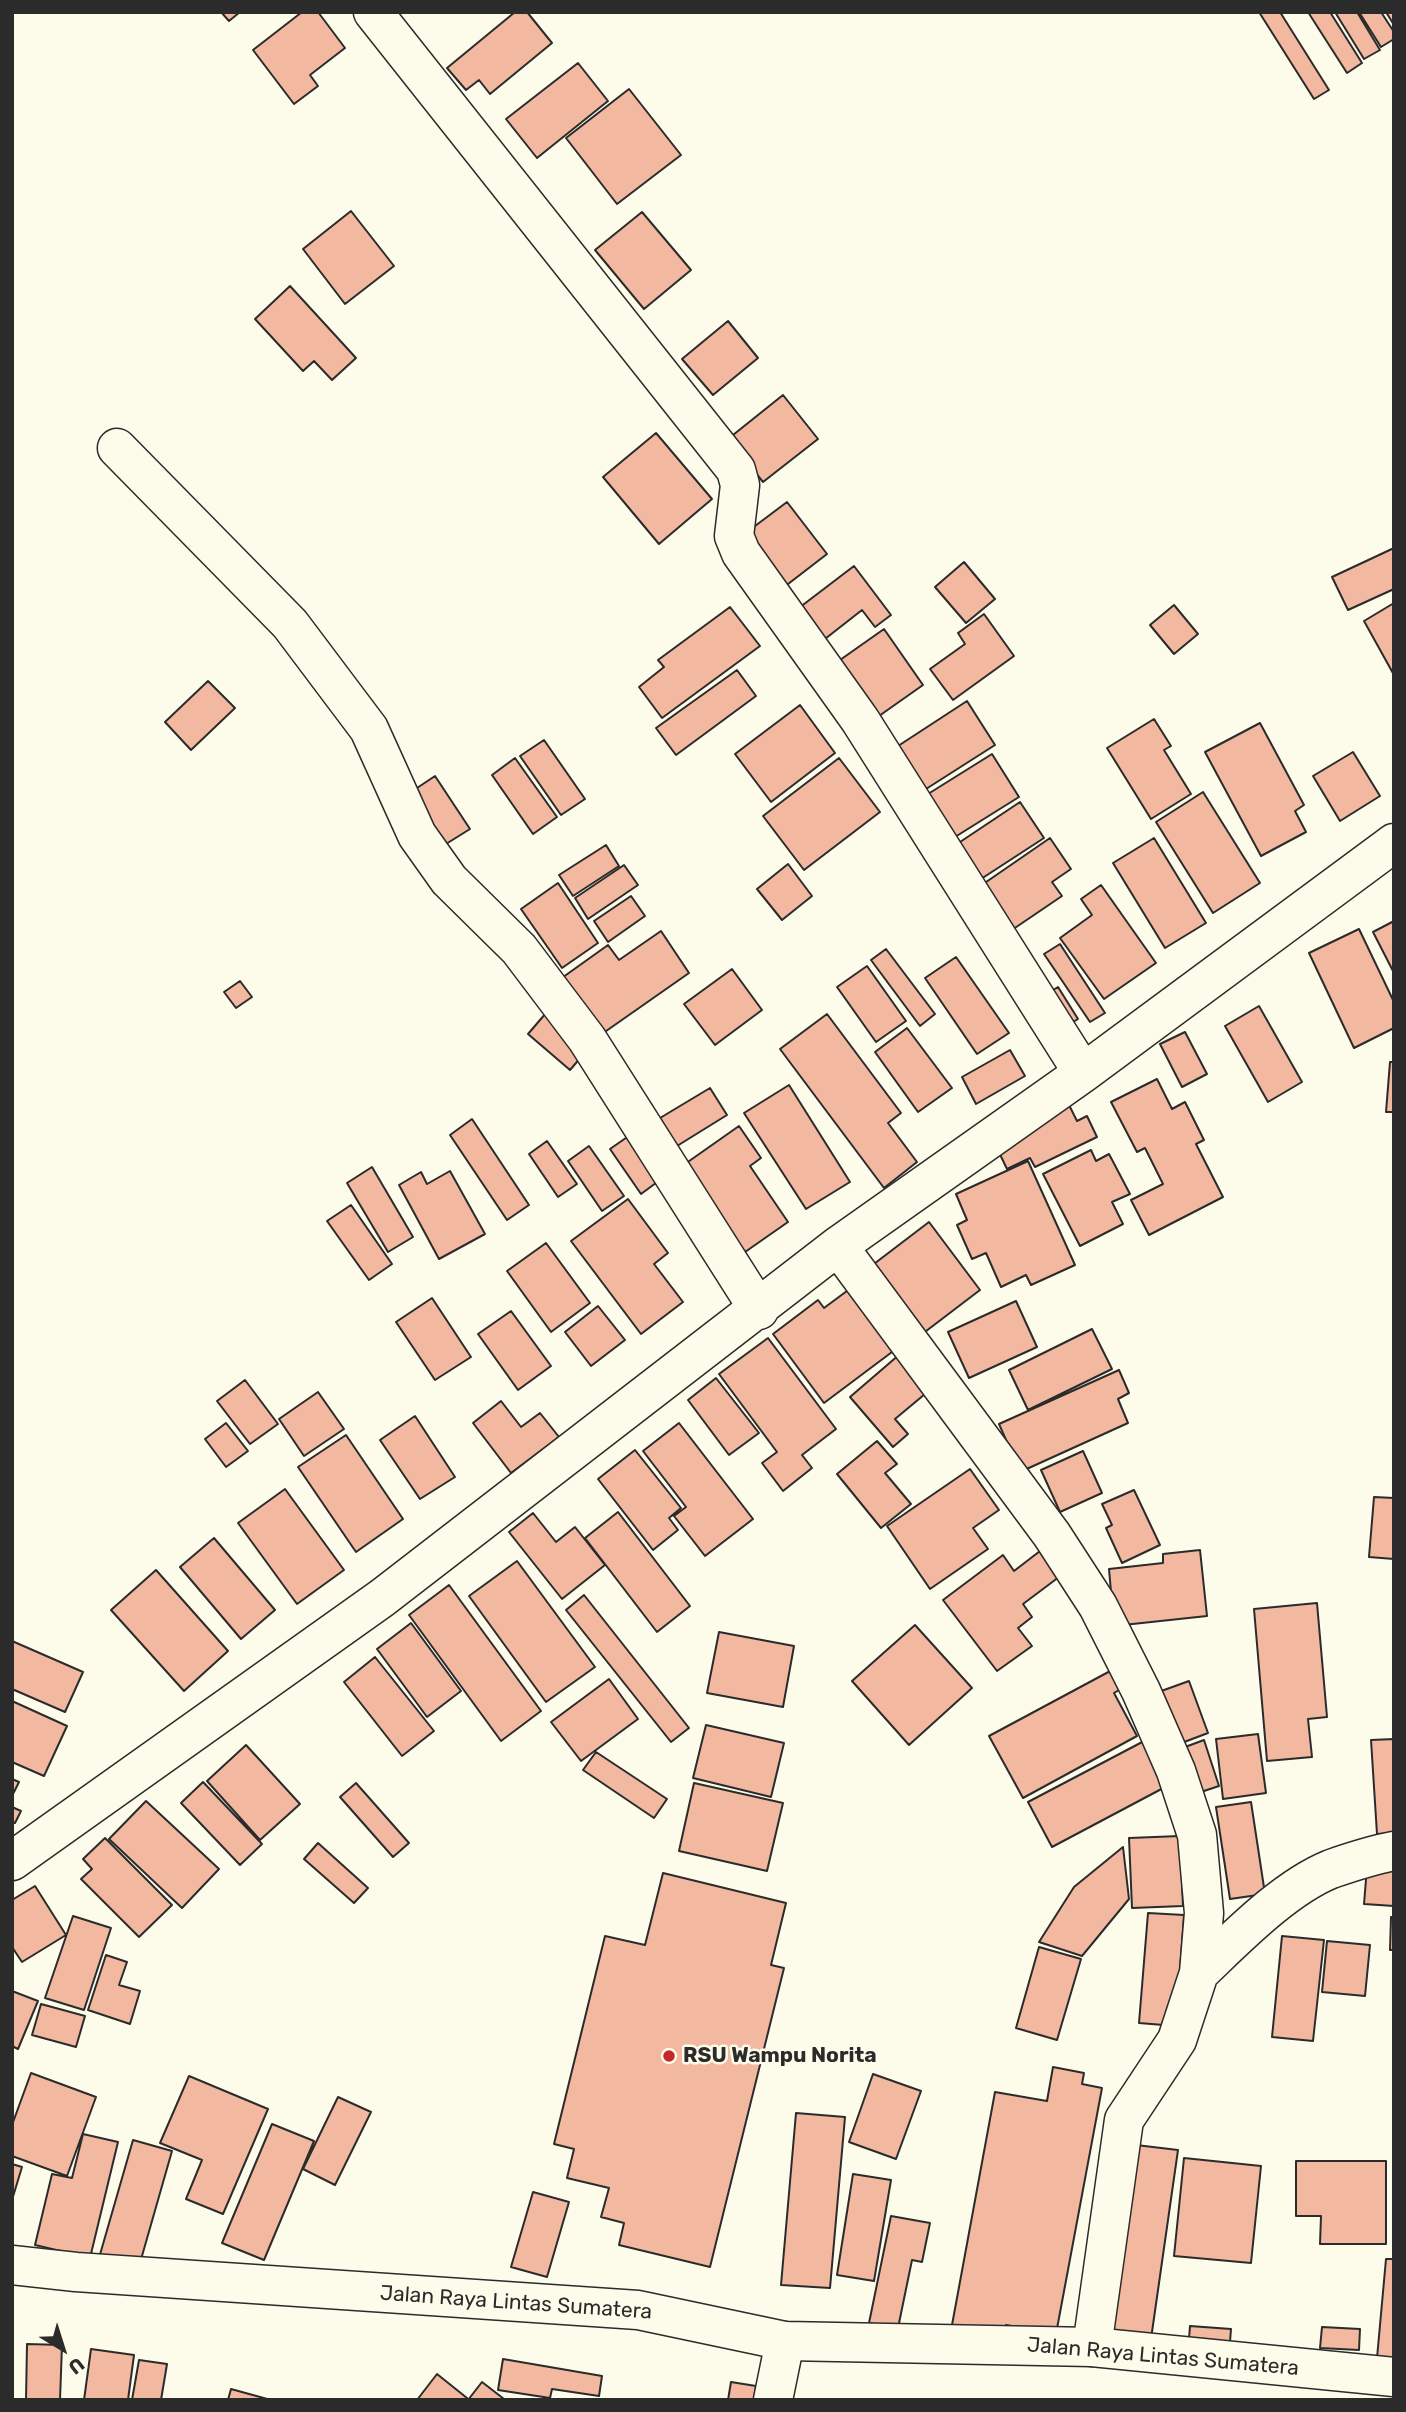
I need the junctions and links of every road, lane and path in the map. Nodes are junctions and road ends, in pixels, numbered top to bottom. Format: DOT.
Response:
graph roads {
  1 [pos="373,12"];
  2 [pos="117,448"];
  3 [pos="1394,843"];
  4 [pos="1083,1073"];
  5 [pos="838,1246"];
  6 [pos="759,1310"];
  7 [pos="1394,1851"];
  8 [pos="12,1861"];
  9 [pos="1199,1973"];
  10 [pos="12,2265"];
  11 [pos="785,2341"];
  12 [pos="1092,2347"];
  13 [pos="1394,2377"];
  14 [pos="773,2400"];
  1 -- 4 [label="main road"];
  2 -- 6 [label="main road"];
  3 -- 4 [label="main road"];
  4 -- 5 [label="main road"];
  5 -- 6 [label="main road"];
  5 -- 9 [label="main road"];
  6 -- 8 [label="main road"];
  7 -- 9 [label="main road"];
  9 -- 12 [label="main road"];
  10 -- 11 [label="main road, Jalan Raya Lintas Sumatera"];
  11 -- 12 [label="main road, Jalan Raya Lintas Sumatera"];
  11 -- 14 [label="main road"];
  12 -- 13 [label="main road, Jalan Raya Lintas Sumatera"];
}
